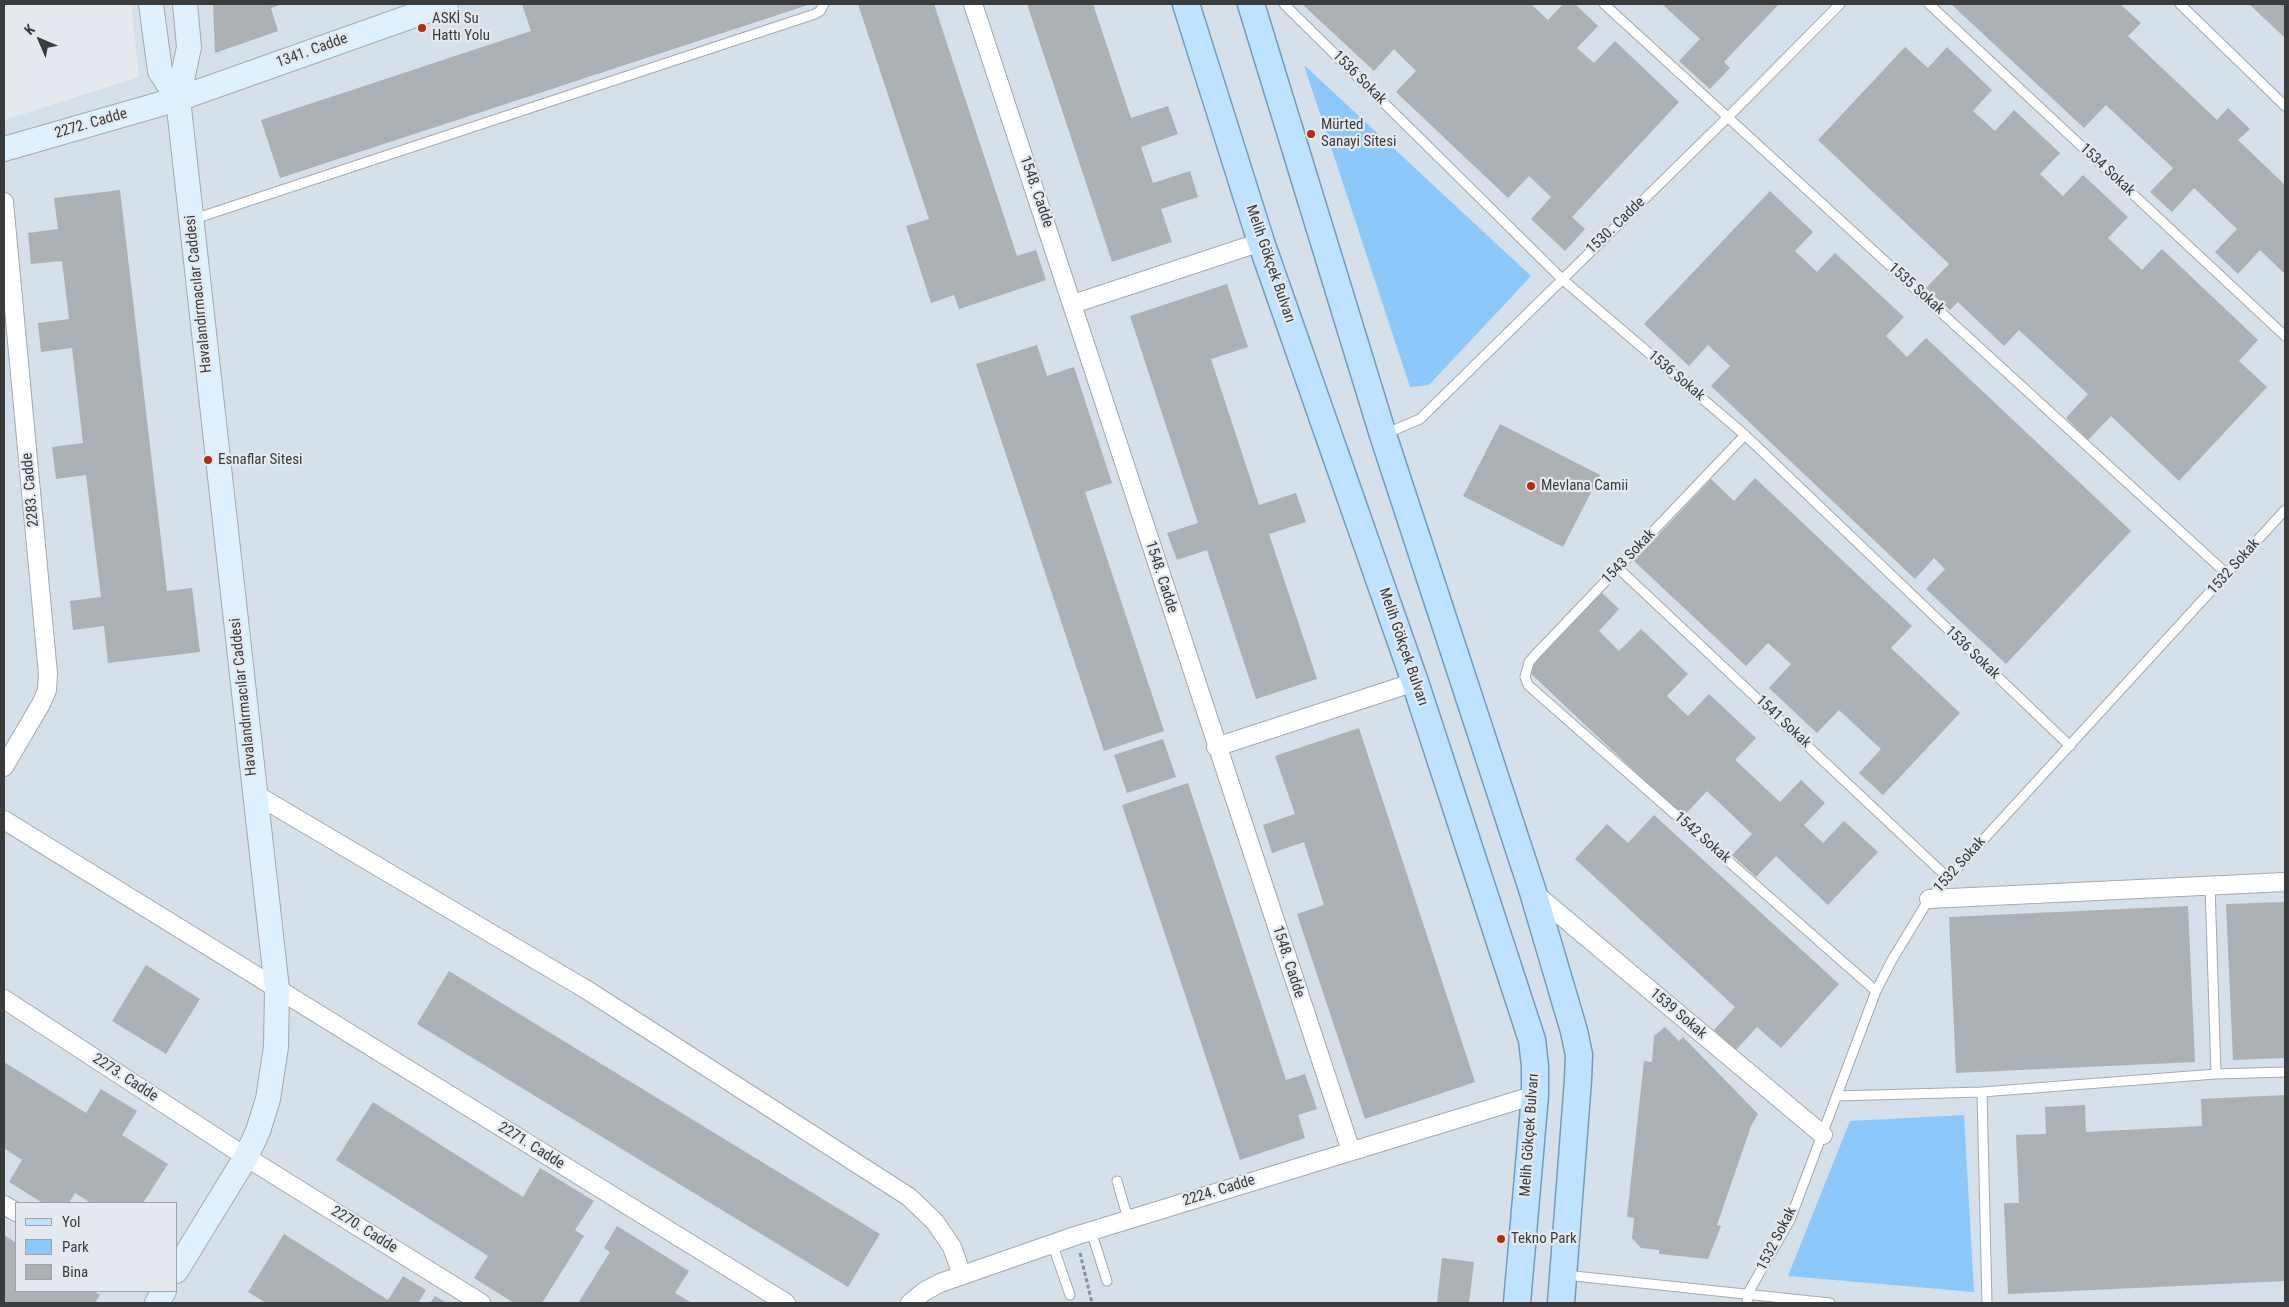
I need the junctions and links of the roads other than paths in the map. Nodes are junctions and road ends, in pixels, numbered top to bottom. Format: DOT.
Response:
graph roads {
  1 [pos="150,4"];
  2 [pos="185,4"];
  3 [pos="446,4"];
  4 [pos="824,4"];
  5 [pos="973,4"];
  6 [pos="1186,4"];
  7 [pos="1251,4"];
  8 [pos="1284,4"];
  9 [pos="1604,4"];
  10 [pos="1840,4"];
  11 [pos="1929,4"];
  12 [pos="2180,4"];
  13 [pos="178,99"];
  14 [pos="2285,106"];
  15 [pos="1728,117"];
  16 [pos="4,149"];
  17 [pos="4,202"];
  18 [pos="191,219"];
  19 [pos="1261,242"];
  20 [pos="1562,279"];
  21 [pos="1073,304"];
  22 [pos="2285,336"];
  23 [pos="1383,435"];
  24 [pos="1745,435"];
  25 [pos="2285,510"];
  26 [pos="1618,568"];
  27 [pos="2227,574"];
  28 [pos="1416,682"];
  29 [pos="1528,685"];
  30 [pos="2070,746"];
  31 [pos="1216,747"];
  32 [pos="4,766"];
  33 [pos="255,794"];
  34 [pos="4,820"];
  35 [pos="1947,877"];
  36 [pos="2285,882"];
  37 [pos="2210,885"];
  38 [pos="1533,892"];
  39 [pos="1929,899"];
  40 [pos="277,989"];
  41 [pos="1876,991"];
  42 [pos="4,999"];
  43 [pos="2285,1072"];
  44 [pos="2216,1074"];
  45 [pos="1982,1092"];
  46 [pos="1535,1095"];
  47 [pos="1837,1096"];
  48 [pos="1823,1135"];
  49 [pos="1350,1151"];
  50 [pos="246,1157"];
  51 [pos="1117,1181"];
  52 [pos="4,1205"];
  53 [pos="15,1211"];
  54 [pos="1128,1219"];
  55 [pos="1083,1233"];
  56 [pos="1052,1243"];
  57 [pos="178,1269"];
  58 [pos="962,1275"];
  59 [pos="1563,1275"];
  60 [pos="1107,1281"];
  61 [pos="1748,1293"];
  62 [pos="1070,1294"];
  63 [pos="481,1303"];
  64 [pos="786,1303"];
  65 [pos="910,1303"];
  66 [pos="1517,1303"];
  67 [pos="1561,1303"];
  68 [pos="1747,1303"];
  69 [pos="1830,1303"];
  70 [pos="1987,1303"];
  1 -- 13 [label="street, Havalandırmacılar Caddesi"];
  2 -- 13 [label="street, Havalandırmacılar Caddesi"];
  3 -- 13 [label="street, 1341. Cadde"];
  4 -- 18 [label="lane"];
  5 -- 21 [label="street, 1548. Cadde"];
  6 -- 19 [label="main road, Melih Gökçek Bulvarı"];
  7 -- 23 [label="main road"];
  8 -- 20 [label="lane, 1536 Sokak"];
  9 -- 15 [label="lane, 1535 Sokak"];
  10 -- 15 [label="lane, 1530. Cadde"];
  11 -- 22 [label="lane, 1534 Sokak"];
  12 -- 14 [label="lane"];
  13 -- 16 [label="street, 2272. Cadde"];
  13 -- 18 [label="street, Havalandırmacılar Caddesi"];
  15 -- 20 [label="lane, 1530. Cadde"];
  15 -- 27 [label="lane, 1535 Sokak"];
  17 -- 32 [label="street, 2283. Cadde"];
  18 -- 33 [label="street, Havalandırmacılar Caddesi"];
  19 -- 21 [label="street"];
  19 -- 28 [label="main road, Melih Gökçek Bulvarı"];
  20 -- 23 [label="lane, 1530. Cadde"];
  20 -- 24 [label="lane, 1536 Sokak"];
  21 -- 31 [label="street, 1548. Cadde"];
  23 -- 38 [label="main road"];
  24 -- 26 [label="lane, 1543 Sokak"];
  24 -- 30 [label="lane, 1536 Sokak"];
  25 -- 27 [label="lane, 1532 Sokak"];
  26 -- 29 [label="lane, 1543 Sokak"];
  26 -- 35 [label="lane, 1541 Sokak"];
  27 -- 30 [label="lane, 1532 Sokak"];
  28 -- 31 [label="street"];
  28 -- 46 [label="main road, Melih Gökçek Bulvarı"];
  29 -- 41 [label="lane, 1542 Sokak"];
  30 -- 35 [label="lane, 1532 Sokak"];
  31 -- 49 [label="street, 1548. Cadde"];
  33 -- 40 [label="street, Havalandırmacılar Caddesi"];
  33 -- 58 [label="street"];
  34 -- 40 [label="street, 2271. Cadde"];
  35 -- 39 [label="lane, 1532 Sokak"];
  36 -- 37 [label="street"];
  37 -- 39 [label="street"];
  37 -- 44 [label="lane"];
  38 -- 48 [label="street, 1539 Sokak"];
  38 -- 59 [label="main road"];
  39 -- 41 [label="lane, 1532 Sokak"];
  40 -- 50 [label="street, Havalandırmacılar Caddesi"];
  40 -- 64 [label="street, 2271. Cadde"];
  41 -- 47 [label="lane, 1532 Sokak"];
  42 -- 50 [label="street, 2273. Cadde"];
  43 -- 44 [label="lane"];
  44 -- 45 [label="lane"];
  45 -- 47 [label="lane"];
  45 -- 70 [label="lane"];
  46 -- 49 [label="street, 2224. Cadde"];
  46 -- 66 [label="main road, Melih Gökçek Bulvarı"];
  47 -- 48 [label="lane, 1532 Sokak"];
  48 -- 61 [label="lane, 1532 Sokak"];
  49 -- 54 [label="street, 2224. Cadde"];
  50 -- 57 [label="street, Havalandırmacılar Caddesi"];
  50 -- 63 [label="street, 2270. Cadde"];
  51 -- 54 [label="lane"];
  52 -- 53 [label="street"];
  54 -- 55 [label="street, 2224. Cadde"];
  55 -- 56 [label="street, 2224. Cadde"];
  55 -- 60 [label="lane"];
  56 -- 58 [label="street, 2224. Cadde"];
  56 -- 62 [label="lane"];
  58 -- 65 [label="street, 2224. Cadde"];
  59 -- 61 [label="lane"];
  59 -- 67 [label="main road"];
  61 -- 68 [label="lane"];
  61 -- 69 [label="lane"];
}
